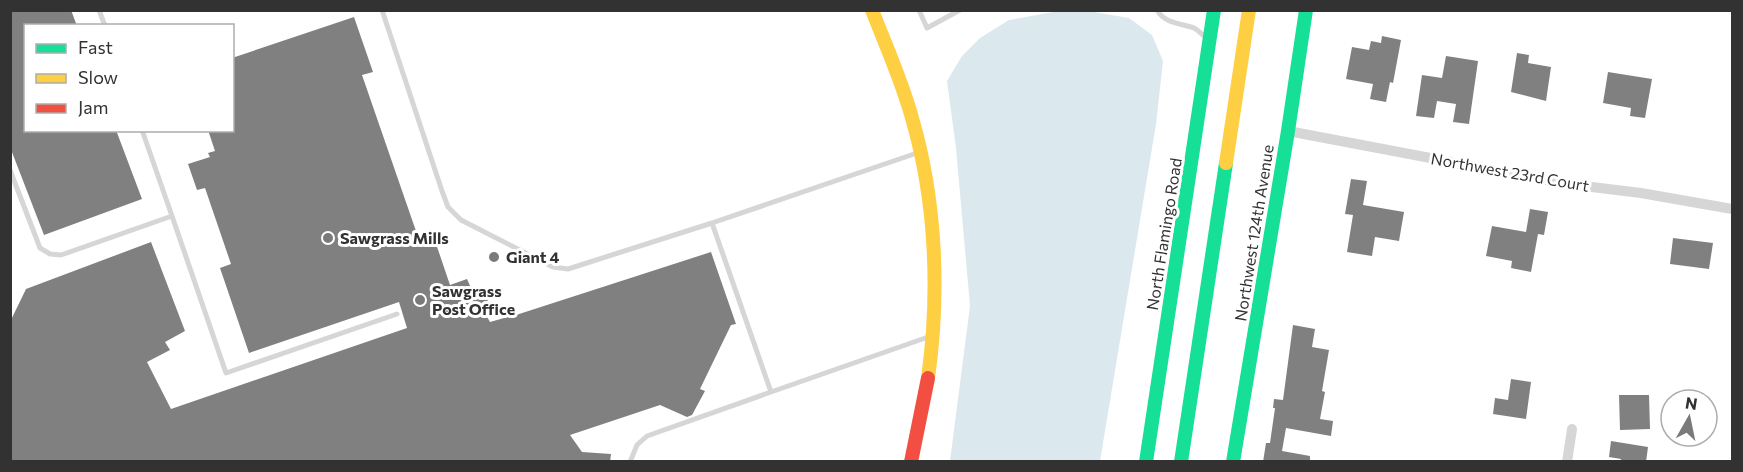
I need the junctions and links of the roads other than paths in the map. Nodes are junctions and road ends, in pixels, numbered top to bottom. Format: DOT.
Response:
graph roads {
  1 [pos="382,10"];
  2 [pos="872,10"];
  3 [pos="919,10"];
  4 [pos="960,10"];
  5 [pos="1156,10"];
  6 [pos="1214,10"];
  7 [pos="1249,10"];
  8 [pos="1306,10"];
  9 [pos="1210,41"];
  10 [pos="1288,131"];
  11 [pos="143,132"];
  12 [pos="921,152"];
  13 [pos="10,170"];
  14 [pos="1732,209"];
  15 [pos="172,216"];
  16 [pos="712,224"];
  17 [pos="397,314"];
  18 [pos="932,335"];
  19 [pos="771,392"];
  20 [pos="1572,429"];
  21 [pos="630,462"];
  22 [pos="910,462"];
  23 [pos="1146,462"];
  24 [pos="1181,462"];
  25 [pos="1233,462"];
  26 [pos="1567,462"];
  1 -- 16 [label="lane"];
  2 -- 12 [label="main road"];
  3 -- 4 [label="lane"];
  5 -- 9 [label="lane"];
  6 -- 9 [label="main road, North Flamingo Road"];
  7 -- 24 [label="main road"];
  8 -- 10 [label="main road, Northwest 124th Avenue"];
  9 -- 23 [label="main road, North Flamingo Road"];
  10 -- 14 [label="street, Northwest 23rd Court"];
  10 -- 25 [label="main road, Northwest 124th Avenue"];
  11 -- 15 [label="lane"];
  12 -- 16 [label="lane"];
  12 -- 18 [label="main road"];
  13 -- 15 [label="lane"];
  15 -- 17 [label="lane"];
  16 -- 19 [label="lane"];
  18 -- 19 [label="lane"];
  18 -- 22 [label="main road"];
  19 -- 21 [label="lane"];
  20 -- 26 [label="street"];
}
